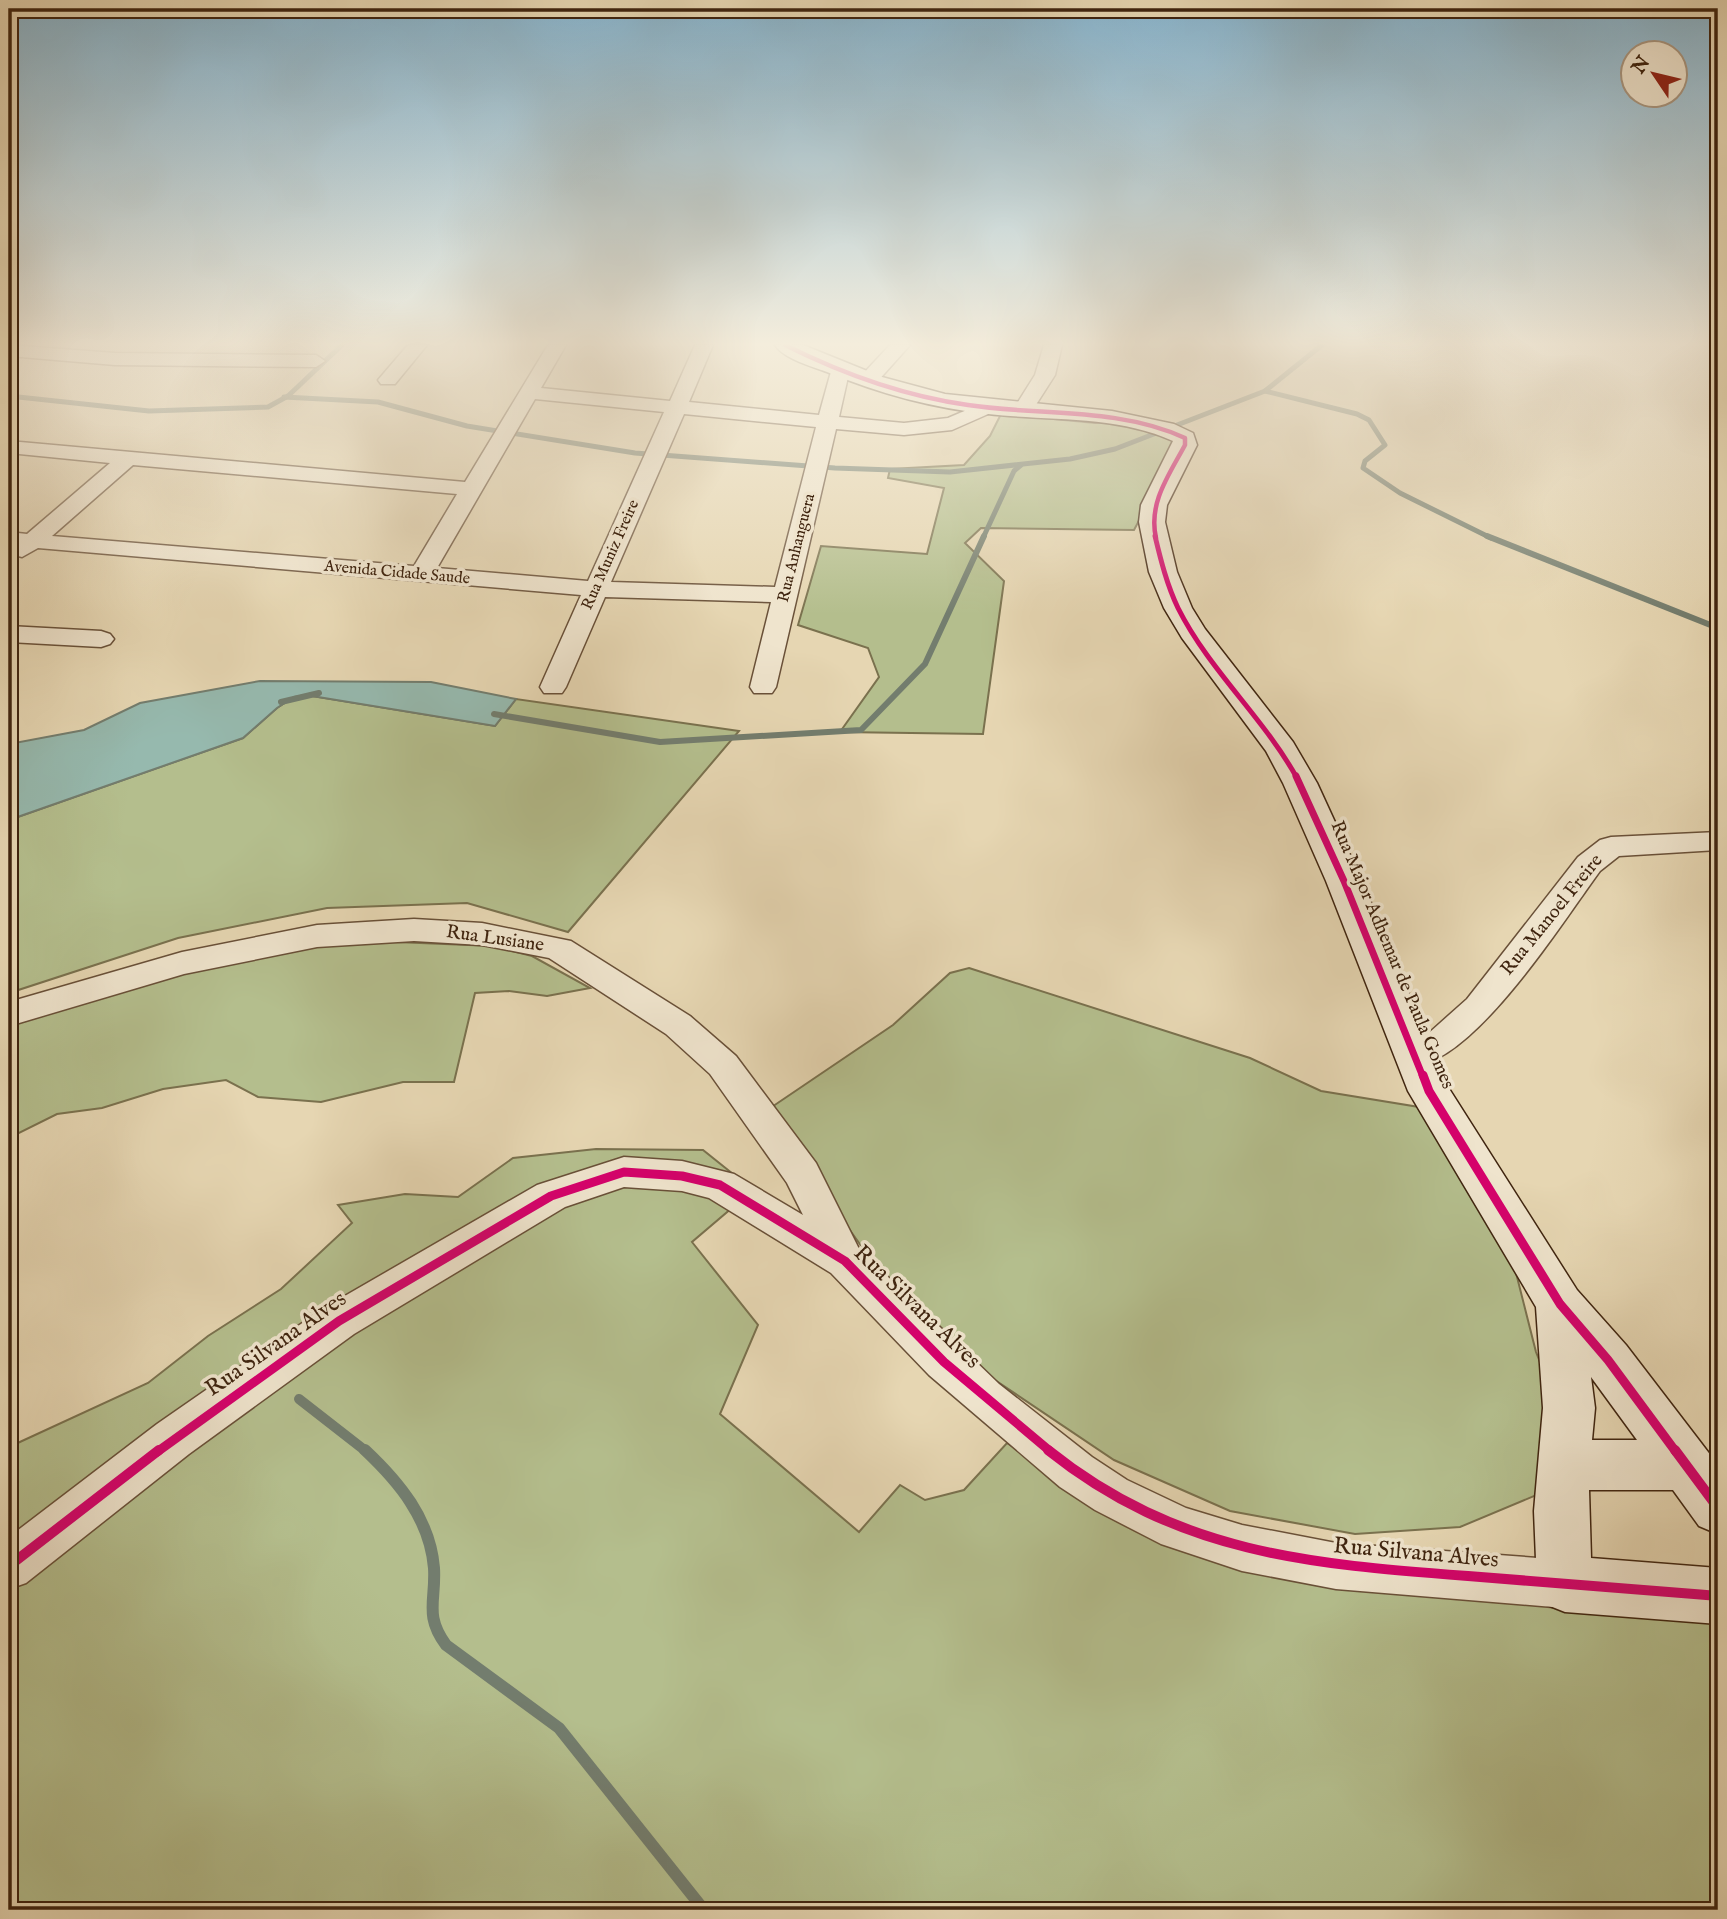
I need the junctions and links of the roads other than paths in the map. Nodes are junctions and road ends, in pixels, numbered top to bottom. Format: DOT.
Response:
graph roads {
  1 [pos="504,435"];
  2 [pos="665,435"];
  3 [pos="825,435"];
  4 [pos="1180,435"];
  5 [pos="9,447"];
  6 [pos="128,458"];
  7 [pos="472,489"];
  8 [pos="21,540"];
  9 [pos="9,560"];
  10 [pos="420,576"];
  11 [pos="597,589"];
  12 [pos="786,595"];
  13 [pos="9,634"];
  14 [pos="100,639"];
  15 [pos="553,687"];
  16 [pos="763,687"];
  17 [pos="1718,841"];
  18 [pos="9,1014"];
  19 [pos="1416,1055"];
  20 [pos="845,1261"];
  21 [pos="1560,1304"];
  22 [pos="1566,1465"];
  23 [pos="1686,1465"];
  24 [pos="1718,1508"];
  25 [pos="9,1566"];
  26 [pos="1565,1584"];
  27 [pos="1718,1596"];
  1 -- 7 [label="street"];
  2 -- 11 [label="street, Rua Muniz Freire"];
  3 -- 12 [label="street, Rua Anhanguera"];
  4 -- 19 [label="street, Rua Major Adhemar de Paula Gomes"];
  5 -- 6 [label="street"];
  6 -- 7 [label="street"];
  6 -- 8 [label="street"];
  7 -- 10 [label="street"];
  8 -- 9 [label="street"];
  8 -- 10 [label="street, Avenida Cidade Saude"];
  10 -- 11 [label="street, Avenida Cidade Saude"];
  11 -- 12 [label="street, Avenida Cidade Saude"];
  11 -- 15 [label="street, Rua Muniz Freire"];
  12 -- 16 [label="street, Rua Anhanguera"];
  13 -- 14 [label="street"];
  17 -- 19 [label="street, Rua Manoel Freire"];
  18 -- 20 [label="street, Rua Lusiane"];
  19 -- 21 [label="street, Rua Major Adhemar de Paula Gomes"];
  20 -- 25 [label="street, Rua Silvana Alves"];
  20 -- 26 [label="street, Rua Silvana Alves"];
  21 -- 22 [label="street, Rua Major Adhemar de Paula Gomes"];
  21 -- 23 [label="street, Rua Major Adhemar de Paula Gomes"];
  22 -- 23 [label="street"];
  22 -- 26 [label="street, Rua Major Adhemar de Paula Gomes"];
  23 -- 24 [label="street, Rua Major Adhemar de Paula Gomes"];
  26 -- 27 [label="street, Rua Silvana Alves"];
}
